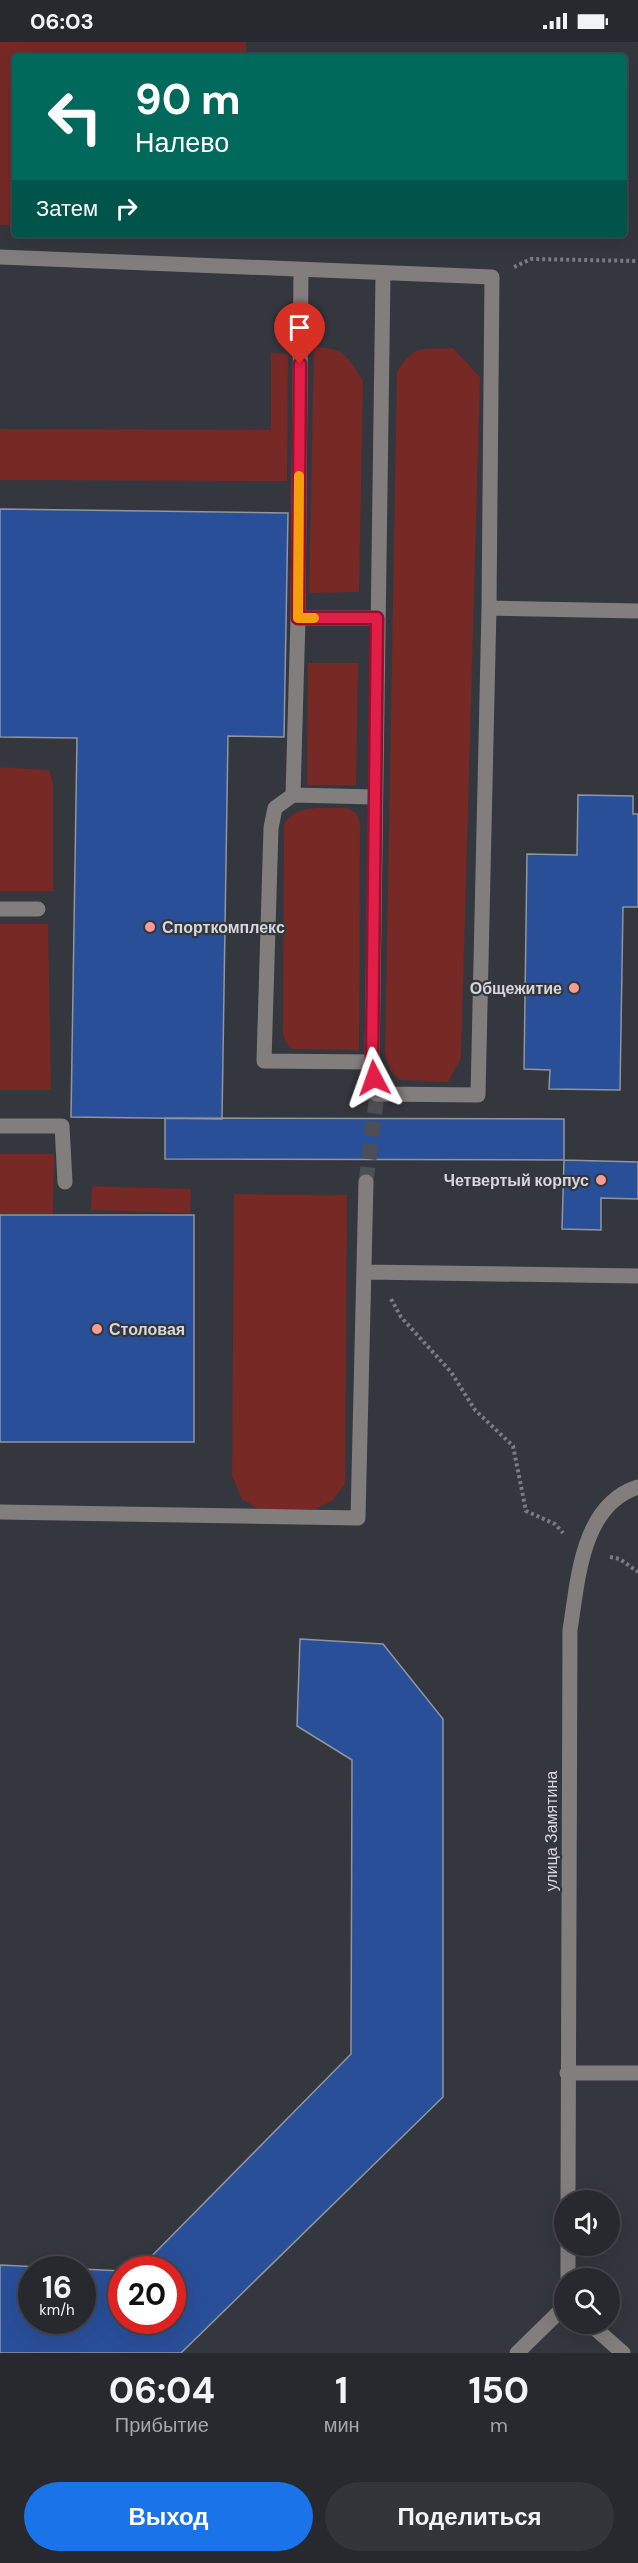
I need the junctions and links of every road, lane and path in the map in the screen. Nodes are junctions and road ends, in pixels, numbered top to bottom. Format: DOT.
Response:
graph roads {
  1 [pos="0,257"];
  2 [pos="638,261"];
  3 [pos="301,271"];
  4 [pos="383,275"];
  5 [pos="492,277"];
  6 [pos="489,608"];
  7 [pos="638,611"];
  8 [pos="298,618"];
  9 [pos="377,618"];
  10 [pos="293,795"];
  11 [pos="374,797"];
  12 [pos="0,909"];
  13 [pos="38,909"];
  14 [pos="372,1062"];
  15 [pos="0,1126"];
  16 [pos="65,1182"];
  17 [pos="366,1182"];
  18 [pos="370,1273"];
  19 [pos="638,1276"];
  20 [pos="638,1487"];
  21 [pos="0,1512"];
  22 [pos="583,1552"];
  23 [pos="638,1572"];
  24 [pos="567,2073"];
  25 [pos="638,2073"];
  26 [pos="568,2190"];
  27 [pos="554,2317"];
  28 [pos="601,2334"];
  29 [pos="517,2353"];
  30 [pos="622,2353"];
  1 -- 3 [label="street"];
  2 -- 5 [label="path"];
  3 -- 4 [label="street"];
  3 -- 8 [label="street"];
  4 -- 5 [label="street"];
  4 -- 9 [label="street"];
  5 -- 6 [label="street"];
  6 -- 7 [label="street"];
  6 -- 14 [label="street"];
  8 -- 9 [label="street"];
  8 -- 10 [label="street"];
  9 -- 11 [label="street"];
  10 -- 11 [label="street"];
  10 -- 14 [label="street"];
  11 -- 14 [label="street"];
  12 -- 13 [label="street"];
  15 -- 16 [label="street"];
  17 -- 18 [label="street"];
  18 -- 19 [label="street"];
  18 -- 21 [label="street"];
  18 -- 22 [label="path"];
  20 -- 22 [label="street, улица Замятина"];
  22 -- 23 [label="path"];
  22 -- 24 [label="street, улица Замятина"];
  24 -- 25 [label="street"];
  24 -- 26 [label="street, улица Замятина"];
  27 -- 29 [label="street"];
  28 -- 30 [label="street"];
}
